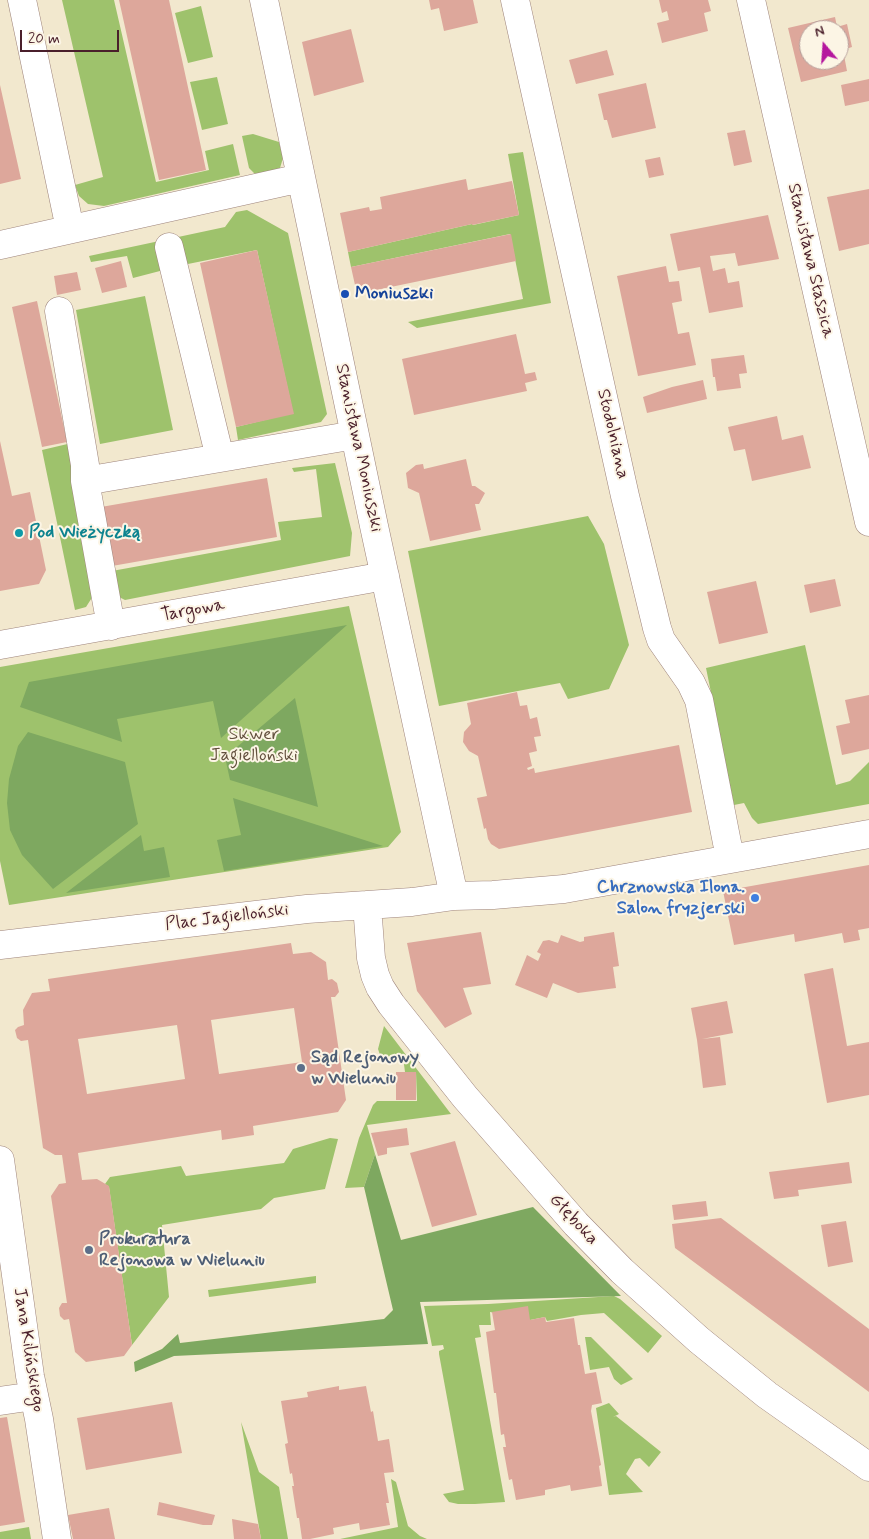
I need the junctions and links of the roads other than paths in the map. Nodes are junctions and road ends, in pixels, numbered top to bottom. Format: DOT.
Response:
graph roads {
  1 [pos="22,0"];
  2 [pos="264,0"];
  3 [pos="515,0"];
  4 [pos="751,0"];
  5 [pos="301,178"];
  6 [pos="70,229"];
  7 [pos="0,245"];
  8 [pos="169,247"];
  9 [pos="60,312"];
  10 [pos="355,435"];
  11 [pos="220,458"];
  12 [pos="85,481"];
  13 [pos="869,522"];
  14 [pos="385,576"];
  15 [pos="111,626"];
  16 [pos="0,645"];
  17 [pos="869,834"];
  18 [pos="730,858"];
  19 [pos="454,896"];
  20 [pos="367,905"];
  21 [pos="0,945"];
  22 [pos="0,1160"];
  23 [pos="34,1396"];
  24 [pos="0,1402"];
  25 [pos="869,1467"];
  26 [pos="57,1539"];
  1 -- 6 [label="street"];
  2 -- 5 [label="street, Stanisława Moniuszki"];
  3 -- 18 [label="street, Stodolniana"];
  4 -- 13 [label="street, Stanisława Staszica"];
  5 -- 6 [label="street"];
  5 -- 10 [label="street, Stanisława Moniuszki"];
  6 -- 7 [label="street"];
  8 -- 11 [label="street"];
  9 -- 12 [label="street"];
  10 -- 11 [label="street"];
  10 -- 14 [label="street, Stanisława Moniuszki"];
  11 -- 12 [label="street"];
  12 -- 15 [label="street"];
  14 -- 15 [label="street, Targowa"];
  14 -- 19 [label="street, Stanisława Moniuszki"];
  15 -- 16 [label="street, Targowa"];
  17 -- 18 [label="street, Plac Jagielloński"];
  18 -- 19 [label="street, Plac Jagielloński"];
  19 -- 20 [label="street, Plac Jagielloński"];
  20 -- 21 [label="street, Plac Jagielloński"];
  20 -- 25 [label="street, Głęboka"];
  22 -- 23 [label="street, Jana Kilińskiego"];
  23 -- 24 [label="street"];
  23 -- 26 [label="street, Jana Kilińskiego"];
}
